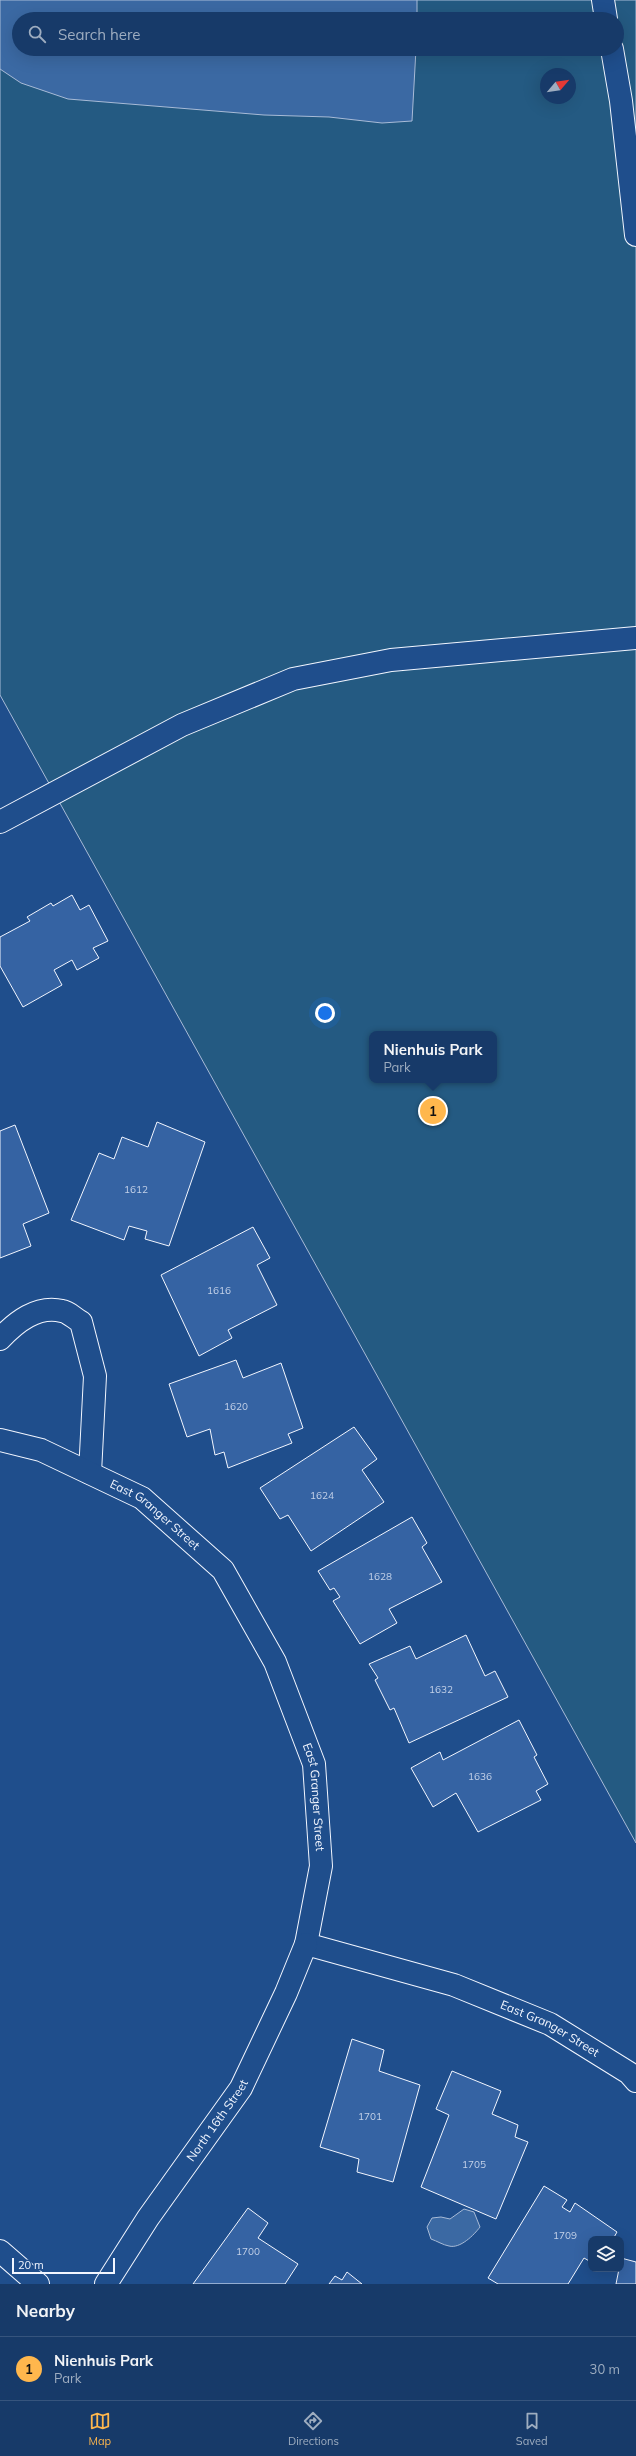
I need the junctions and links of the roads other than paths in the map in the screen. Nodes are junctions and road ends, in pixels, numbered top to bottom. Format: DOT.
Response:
graph roads {
  1 [pos="603,0"];
  2 [pos="605,12"];
  3 [pos="613,56"];
  4 [pos="636,235"];
  5 [pos="636,638"];
  6 [pos="0,822"];
  7 [pos="0,1339"];
  8 [pos="0,1440"];
  9 [pos="90,1473"];
  10 [pos="306,1944"];
  11 [pos="636,2081"];
  12 [pos="0,2251"];
  13 [pos="38,2284"];
  14 [pos="106,2284"];
  1 -- 2 [label="street"];
  3 -- 4 [label="street"];
  5 -- 6 [label="street"];
  7 -- 9 [label="street"];
  8 -- 9 [label="street, East Granger Street"];
  9 -- 10 [label="street, East Granger Street"];
  10 -- 11 [label="street, East Granger Street"];
  10 -- 14 [label="street, North 16th Street"];
  12 -- 13 [label="street"];
}
